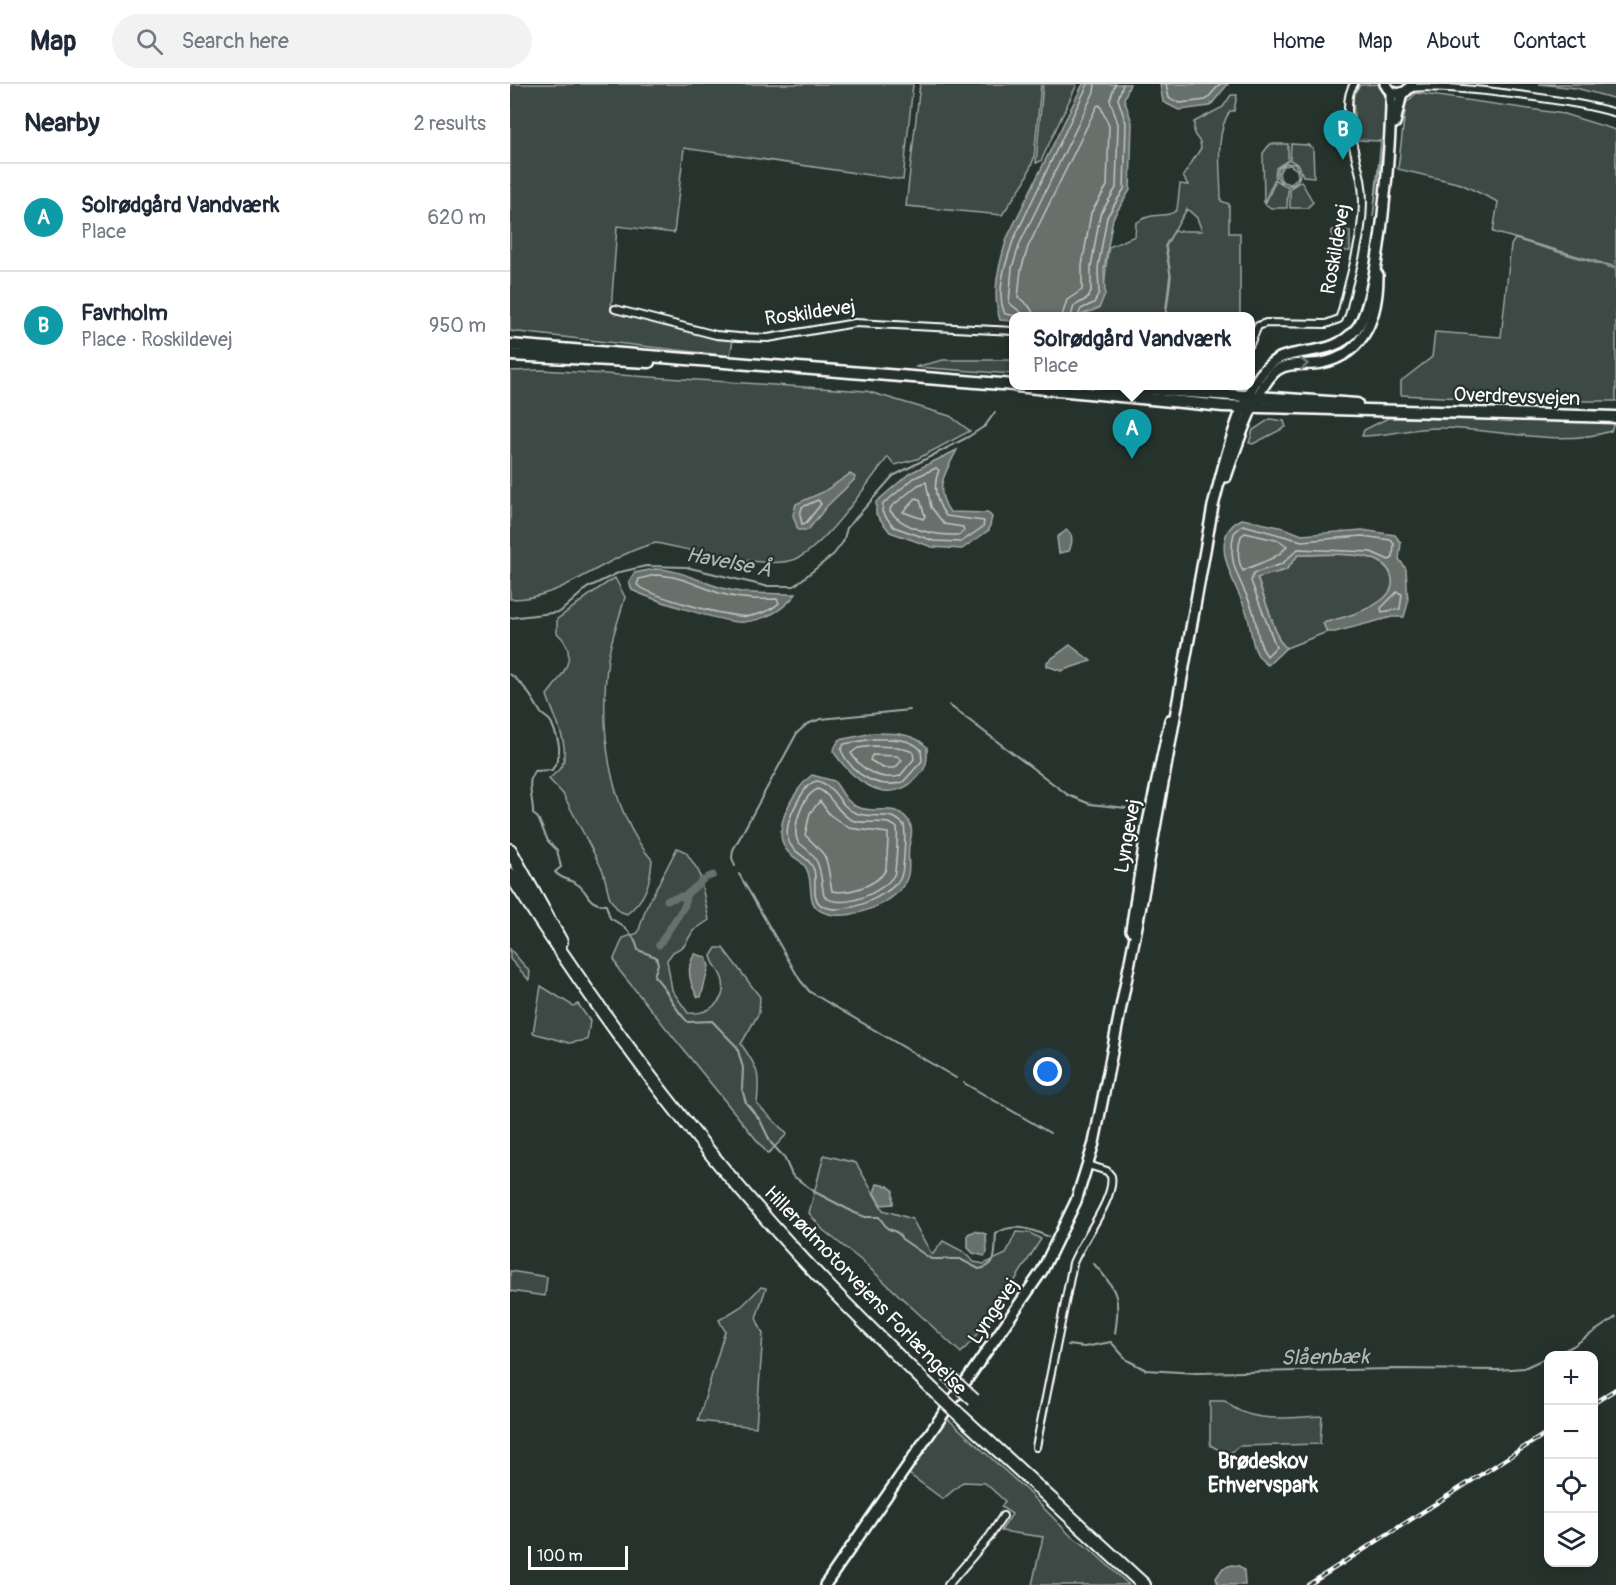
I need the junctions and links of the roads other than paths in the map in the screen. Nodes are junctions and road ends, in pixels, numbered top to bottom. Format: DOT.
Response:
graph roads {
  1 [pos="1354,84"];
  2 [pos="1384,84"];
  3 [pos="1443,84"];
  4 [pos="1455,86"];
  5 [pos="1408,89"];
  6 [pos="1391,92"];
  7 [pos="1616,113"];
  8 [pos="1390,143"];
  9 [pos="615,309"];
  10 [pos="1009,331"];
  11 [pos="1255,334"];
  12 [pos="510,345"];
  13 [pos="510,355"];
  14 [pos="716,363"];
  15 [pos="1009,384"];
  16 [pos="1065,390"];
  17 [pos="1143,390"];
  18 [pos="1252,401"];
  19 [pos="1417,411"];
  20 [pos="1616,417"];
  21 [pos="510,850"];
  22 [pos="510,874"];
  23 [pos="568,963"];
  24 [pos="1088,1165"];
  25 [pos="947,1375"];
  26 [pos="974,1400"];
  27 [pos="1035,1447"];
  28 [pos="1003,1516"];
  29 [pos="825,1585"];
  30 [pos="948,1585"];
  31 [pos="1144,1585"];
  1 -- 11 [label="street, Roskildevej"];
  2 -- 6 [label="main road"];
  3 -- 4 [label="street"];
  4 -- 5 [label="street"];
  4 -- 7 [label="street"];
  5 -- 6 [label="main road"];
  5 -- 8 [label="main road, Roskildevej"];
  6 -- 8 [label="main road, Roskildevej"];
  8 -- 18 [label="main road, Roskildevej"];
  9 -- 10 [label="street, Roskildevej"];
  12 -- 14 [label="main road"];
  13 -- 14 [label="main road"];
  14 -- 15 [label="main road"];
  16 -- 18 [label="main road"];
  17 -- 18 [label="main road"];
  18 -- 19 [label="main road, Overdrevsvejen"];
  18 -- 19 [label="main road, Overdrevsvejen"];
  18 -- 24 [label="main road, Lyngevej"];
  19 -- 20 [label="main road, Overdrevsvejen"];
  21 -- 23 [label="highway"];
  22 -- 23 [label="highway, Hillerødmotorvejens Forlængelse"];
  23 -- 31 [label="highway, Hillerødmotorvejens Forlængelse, bridge"];
  24 -- 27 [label="street"];
  24 -- 29 [label="main road, Lyngevej"];
  25 -- 26 [label="highway, bridge"];
  28 -- 30 [label="street"];
}
